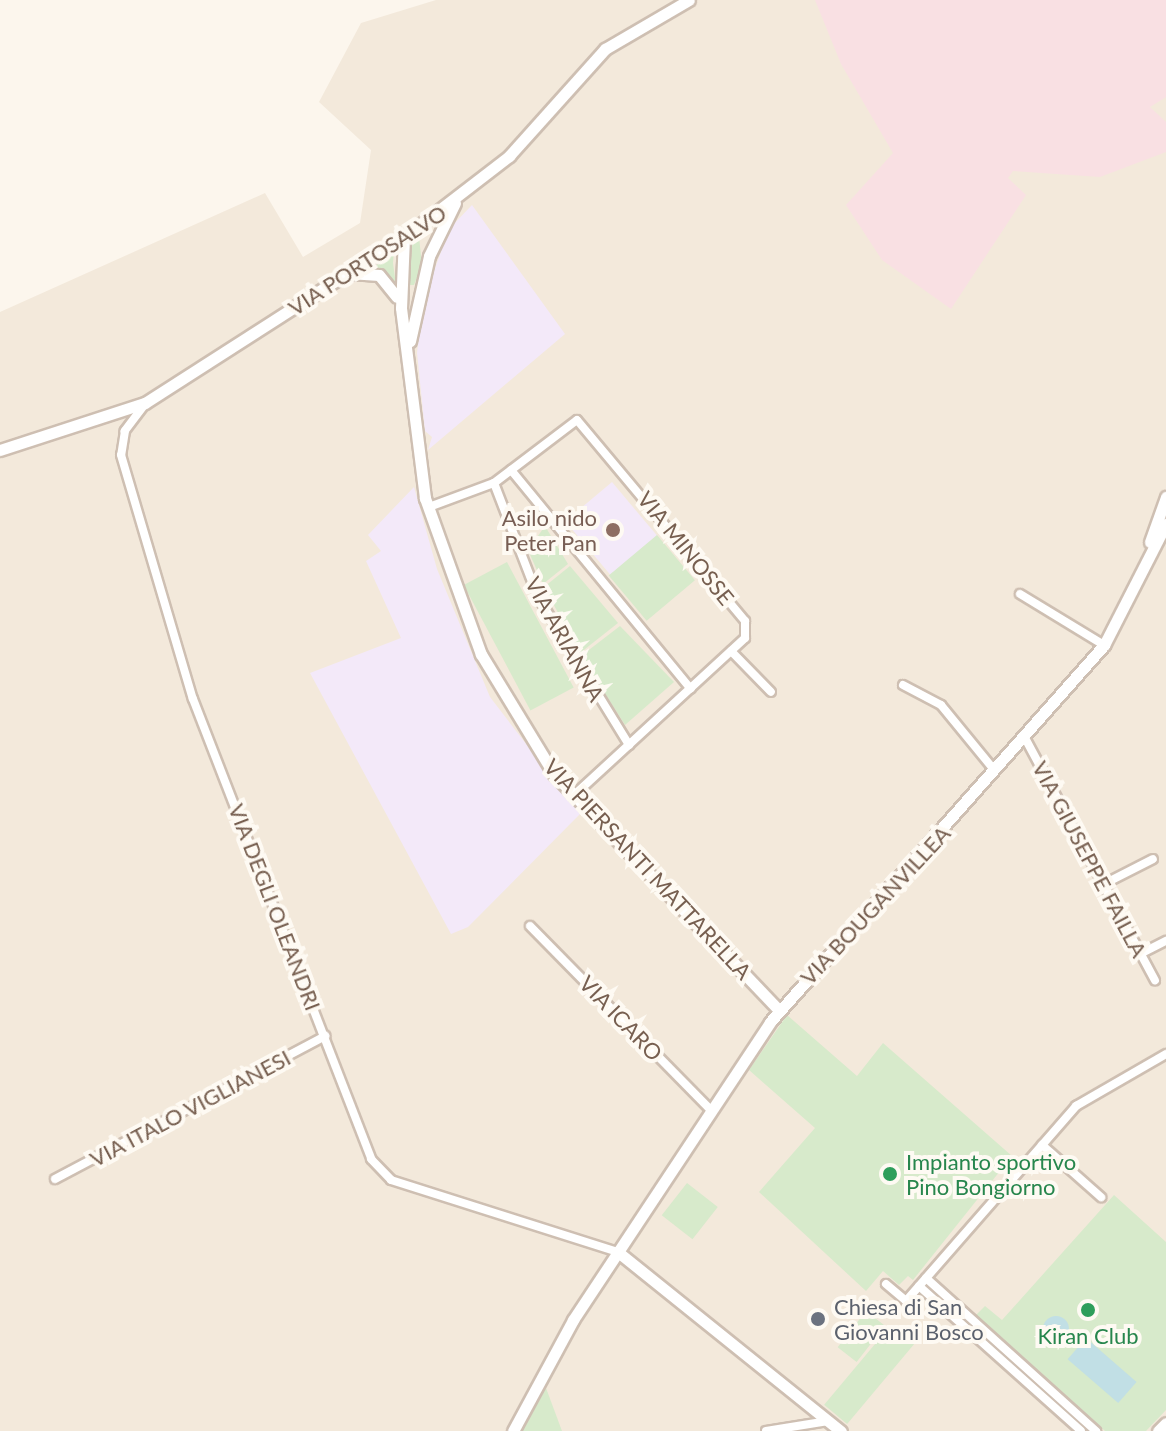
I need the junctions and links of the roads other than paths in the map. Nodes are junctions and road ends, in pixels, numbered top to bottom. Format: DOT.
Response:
graph roads {
  1 [pos="689,0"];
  2 [pos="456,202"];
  3 [pos="408,234"];
  4 [pos="429,256"];
  5 [pos="349,273"];
  6 [pos="401,308"];
  7 [pos="409,362"];
  8 [pos="145,403"];
  9 [pos="0,450"];
  10 [pos="511,470"];
  11 [pos="494,483"];
  12 [pos="1166,497"];
  13 [pos="429,507"];
  14 [pos="1166,524"];
  15 [pos="1143,567"];
  16 [pos="1020,594"];
  17 [pos="1104,645"];
  18 [pos="731,651"];
  19 [pos="903,685"];
  20 [pos="691,689"];
  21 [pos="771,692"];
  22 [pos="1025,738"];
  23 [pos="629,745"];
  24 [pos="996,772"];
  25 [pos="574,795"];
  26 [pos="1153,859"];
  27 [pos="1102,885"];
  28 [pos="530,926"];
  29 [pos="1166,941"];
  30 [pos="1142,953"];
  31 [pos="1155,980"];
  32 [pos="779,1010"];
  33 [pos="325,1036"];
  34 [pos="1166,1054"];
  35 [pos="711,1110"];
  36 [pos="1042,1145"];
  37 [pos="55,1179"];
  38 [pos="1101,1197"];
  39 [pos="618,1252"];
  40 [pos="926,1278"];
  41 [pos="886,1284"];
  42 [pos="919,1286"];
  43 [pos="828,1421"];
  44 [pos="1166,1423"];
  45 [pos="513,1431"];
  46 [pos="766,1431"];
  47 [pos="841,1431"];
  48 [pos="1081,1431"];
  49 [pos="1096,1431"];
  50 [pos="1158,1431"];
  1 -- 2 [label="street, VIA PORTOSALVO"];
  2 -- 3 [label="street, VIA PORTOSALVO"];
  2 -- 4 [label="street"];
  3 -- 4 [label="street"];
  3 -- 5 [label="street, VIA PORTOSALVO"];
  3 -- 6 [label="street"];
  4 -- 7 [label="street"];
  5 -- 6 [label="street"];
  5 -- 8 [label="street, VIA PORTOSALVO"];
  6 -- 7 [label="street"];
  7 -- 13 [label="street, VIA PIERSANTI MATTARELLA"];
  8 -- 9 [label="street, VIA PORTOSALVO"];
  8 -- 33 [label="street, VIA DEGLI OLEANDRI"];
  10 -- 11 [label="street, VIA MINOSSE"];
  10 -- 18 [label="street, VIA MINOSSE"];
  10 -- 20 [label="street"];
  11 -- 13 [label="street, VIA MINOSSE"];
  11 -- 23 [label="street, VIA ARIANNA"];
  12 -- 15 [label="street"];
  13 -- 25 [label="street, VIA PIERSANTI MATTARELLA"];
  14 -- 15 [label="street"];
  15 -- 17 [label="street, VIA BOUGANVILLEA"];
  16 -- 17 [label="street"];
  17 -- 22 [label="street, VIA BOUGANVILLEA"];
  18 -- 20 [label="street, VIA MINOSSE"];
  18 -- 21 [label="street"];
  19 -- 24 [label="street"];
  20 -- 23 [label="street, VIA MINOSSE"];
  22 -- 24 [label="street, VIA BOUGANVILLEA"];
  22 -- 27 [label="street, VIA GIUSEPPE FAILLA"];
  23 -- 25 [label="street, VIA MINOSSE"];
  24 -- 32 [label="street, VIA BOUGANVILLEA"];
  25 -- 32 [label="street, VIA PIERSANTI MATTARELLA"];
  26 -- 27 [label="street"];
  27 -- 30 [label="street, VIA GIUSEPPE FAILLA"];
  28 -- 35 [label="street, VIA ICARO"];
  29 -- 30 [label="street"];
  30 -- 31 [label="street, VIA GIUSEPPE FAILLA"];
  32 -- 35 [label="street, VIA BOUGANVILLEA"];
  33 -- 37 [label="street, VIA ITALO VIGLIANESI"];
  33 -- 39 [label="street, VIA DEGLI OLEANDRI"];
  34 -- 36 [label="street"];
  35 -- 39 [label="street, VIA BOUGANVILLEA"];
  36 -- 38 [label="street"];
  36 -- 40 [label="street"];
  39 -- 43 [label="street"];
  39 -- 45 [label="street, VIA BOUGANVILLEA"];
  40 -- 42 [label="street"];
  40 -- 49 [label="street"];
  41 -- 42 [label="street"];
  42 -- 48 [label="street"];
  43 -- 46 [label="street"];
  43 -- 47 [label="street"];
  44 -- 50 [label="street"];
}
